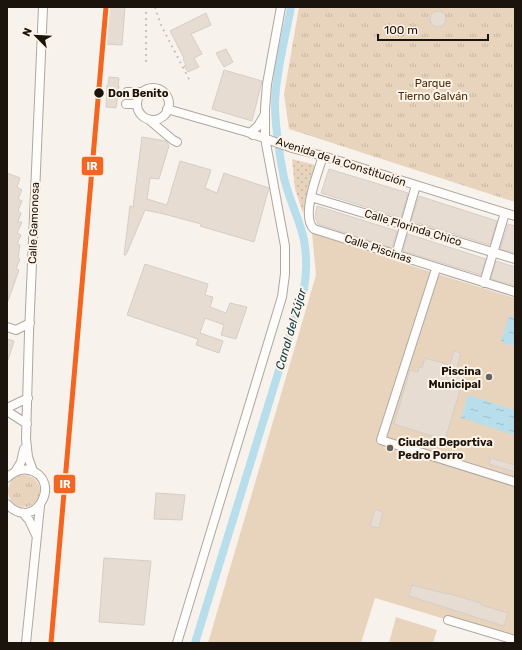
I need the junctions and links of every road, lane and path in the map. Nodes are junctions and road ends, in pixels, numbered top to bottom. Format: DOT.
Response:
graph roads {
  1 [pos="43,7"];
  2 [pos="281,7"];
  3 [pos="127,92"];
  4 [pos="142,92"];
  5 [pos="126,104"];
  6 [pos="137,104"];
  7 [pos="167,109"];
  8 [pos="265,114"];
  9 [pos="160,118"];
  10 [pos="148,119"];
  11 [pos="250,133"];
  12 [pos="268,144"];
  13 [pos="323,156"];
  14 [pos="416,185"];
  15 [pos="311,197"];
  16 [pos="505,213"];
  17 [pos="515,216"];
  18 [pos="404,226"];
  19 [pos="494,253"];
  20 [pos="396,255"];
  21 [pos="515,259"];
  22 [pos="434,272"];
  23 [pos="484,283"];
  24 [pos="515,292"];
  25 [pos="30,323"];
  26 [pos="7,327"];
  27 [pos="16,330"];
  28 [pos="29,339"];
  29 [pos="28,398"];
  30 [pos="7,408"];
  31 [pos="7,411"];
  32 [pos="27,424"];
  33 [pos="26,439"];
  34 [pos="15,472"];
  35 [pos="33,472"];
  36 [pos="7,478"];
  37 [pos="515,482"];
  38 [pos="7,504"];
  39 [pos="40,506"];
  40 [pos="23,513"];
  41 [pos="37,538"];
  42 [pos="448,620"];
  43 [pos="515,640"];
  44 [pos="26,643"];
  45 [pos="177,643"];
  1 -- 25 [label="street, Calle Gamonosa"];
  2 -- 8 [label="street"];
  3 -- 4 [label="street"];
  4 -- 6 [label="street"];
  4 -- 7 [label="street"];
  5 -- 6 [label="street"];
  6 -- 10 [label="street"];
  7 -- 9 [label="street"];
  7 -- 11 [label="street, Avenida de la Constitución"];
  8 -- 11 [label="street"];
  8 -- 12 [label="street"];
  9 -- 10 [label="street"];
  9 -- 10 [label="street"];
  11 -- 12 [label="street, Avenida de la Constitución"];
  12 -- 13 [label="street, Avenida de la Constitución"];
  12 -- 45 [label="street"];
  13 -- 14 [label="street, Avenida de la Constitución"];
  13 -- 15 [label="street, Calle Piscinas"];
  14 -- 16 [label="street, Avenida de la Constitución"];
  14 -- 18 [label="street"];
  15 -- 18 [label="street, Calle Florinda Chico"];
  15 -- 20 [label="street, Calle Piscinas"];
  16 -- 17 [label="street, Avenida de la Constitución"];
  16 -- 19 [label="street"];
  18 -- 19 [label="street, Calle Florinda Chico"];
  18 -- 20 [label="street"];
  19 -- 21 [label="street, Calle Florinda Chico"];
  19 -- 23 [label="street"];
  20 -- 23 [label="street, Calle Piscinas"];
  22 -- 37 [label="street"];
  23 -- 24 [label="street, Calle Piscinas"];
  25 -- 27 [label="street"];
  25 -- 28 [label="street, Calle Gamonosa"];
  26 -- 27 [label="street"];
  27 -- 28 [label="street"];
  28 -- 29 [label="street, Calle Gamonosa"];
  29 -- 30 [label="street"];
  29 -- 32 [label="street, Calle Gamonosa"];
  31 -- 32 [label="street"];
  32 -- 33 [label="street, Calle Gamonosa"];
  33 -- 34 [label="street, Calle Gamonosa"];
  33 -- 35 [label="street, Calle Gamonosa"];
  34 -- 35 [label="street"];
  34 -- 36 [label="street"];
  35 -- 39 [label="street"];
  38 -- 40 [label="street"];
  39 -- 40 [label="street"];
  39 -- 41 [label="street"];
  40 -- 41 [label="street"];
  41 -- 44 [label="street"];
  42 -- 43 [label="street"];
}
